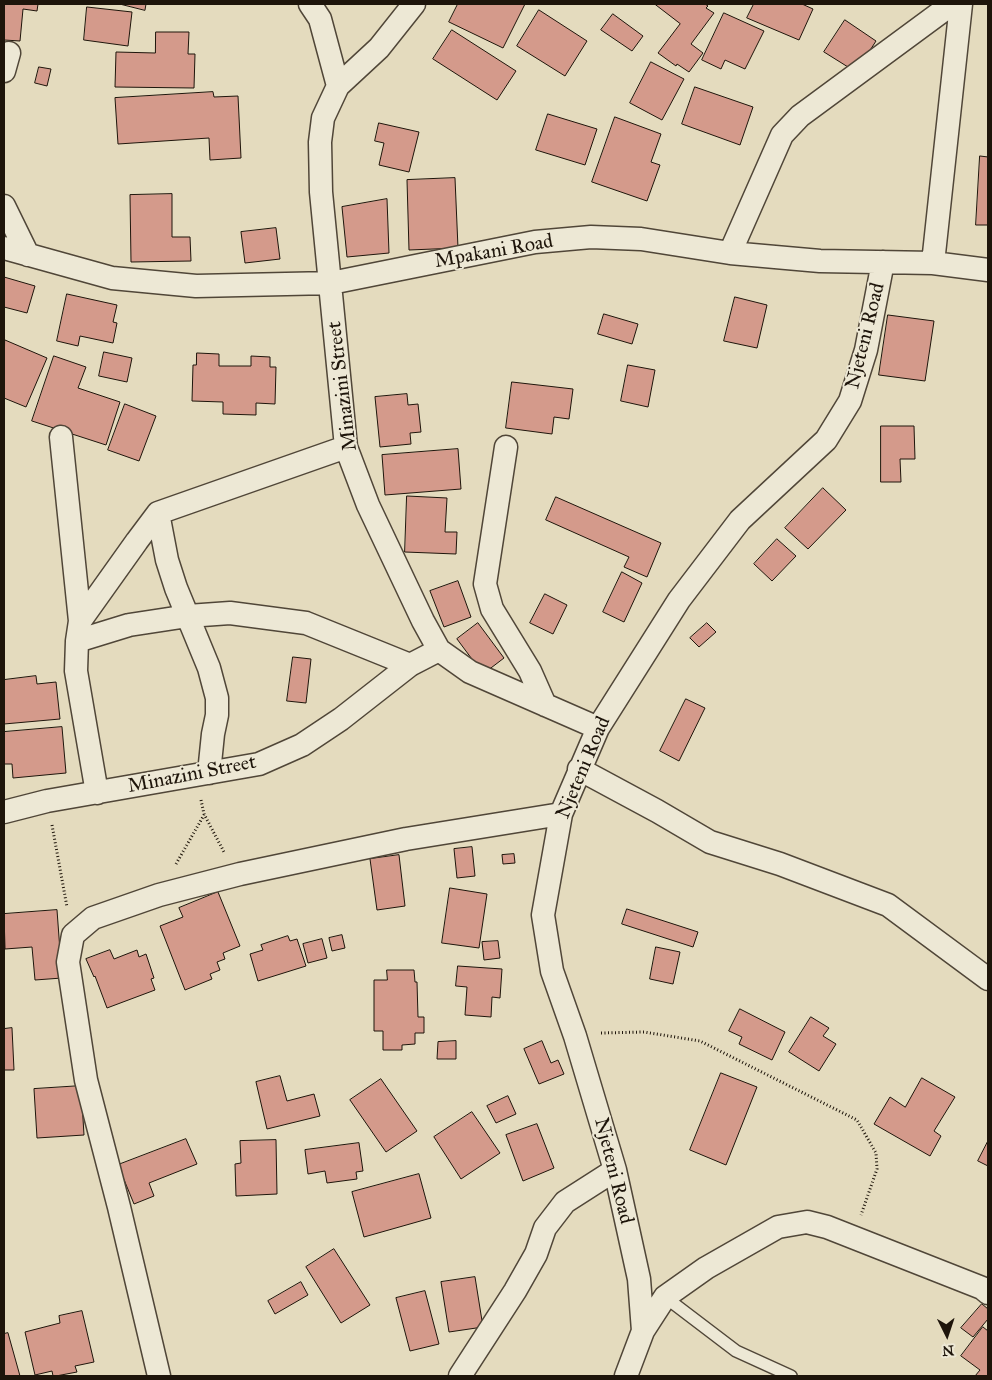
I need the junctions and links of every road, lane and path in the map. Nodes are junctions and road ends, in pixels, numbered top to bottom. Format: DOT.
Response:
graph roads {
  1 [pos="310,4"];
  2 [pos="414,4"];
  3 [pos="952,4"];
  4 [pos="960,4"];
  5 [pos="338,86"];
  6 [pos="4,206"];
  7 [pos="4,248"];
  8 [pos="730,253"];
  9 [pos="28,256"];
  10 [pos="884,262"];
  11 [pos="933,263"];
  12 [pos="988,270"];
  13 [pos="331,283"];
  14 [pos="61,437"];
  15 [pos="346,447"];
  16 [pos="506,447"];
  17 [pos="158,513"];
  18 [pos="188,616"];
  19 [pos="79,631"];
  20 [pos="439,650"];
  21 [pos="410,666"];
  22 [pos="544,705"];
  23 [pos="598,728"];
  24 [pos="579,769"];
  25 [pos="202,774"];
  26 [pos="97,792"];
  27 [pos="47,801"];
  28 [pos="4,812"];
  29 [pos="204,814"];
  30 [pos="561,814"];
  31 [pos="240,874"];
  32 [pos="159,895"];
  33 [pos="73,935"];
  34 [pos="988,979"];
  35 [pos="575,1036"];
  36 [pos="616,1170"];
  37 [pos="853,1238"];
  38 [pos="988,1292"];
  39 [pos="665,1297"];
  40 [pos="643,1330"];
  41 [pos="159,1376"];
  42 [pos="460,1376"];
  43 [pos="626,1376"];
  44 [pos="791,1376"];
  1 -- 5 [label="street"];
  2 -- 5 [label="street"];
  3 -- 8 [label="street"];
  4 -- 11 [label="street"];
  5 -- 13 [label="street, Minazini Street"];
  6 -- 9 [label="street"];
  7 -- 9 [label="street, Mpakani Road"];
  8 -- 10 [label="street, Mpakani Road"];
  8 -- 13 [label="street, Mpakani Road"];
  9 -- 13 [label="street, Mpakani Road"];
  10 -- 11 [label="street, Mpakani Road"];
  10 -- 23 [label="street, Njeteni Road"];
  11 -- 12 [label="street, Mpakani Road"];
  13 -- 15 [label="street, Minazini Street"];
  14 -- 19 [label="street"];
  15 -- 17 [label="street"];
  15 -- 20 [label="street, Minazini Street"];
  16 -- 22 [label="street"];
  17 -- 18 [label="street"];
  17 -- 19 [label="street"];
  18 -- 19 [label="street"];
  18 -- 21 [label="street"];
  18 -- 25 [label="street"];
  19 -- 26 [label="street"];
  20 -- 21 [label="street, Minazini Street"];
  20 -- 22 [label="street, Minazini Street"];
  21 -- 25 [label="street, Minazini Street"];
  22 -- 23 [label="street, Minazini Street"];
  23 -- 24 [label="street, Njeteni Road"];
  24 -- 30 [label="street, Njeteni Road"];
  24 -- 34 [label="street"];
  25 -- 26 [label="street, Minazini Street"];
  25 -- 29 [label="path"];
  26 -- 27 [label="street, Minazini Street"];
  27 -- 28 [label="street, Minazini Street"];
  27 -- 33 [label="path"];
  29 -- 31 [label="path"];
  29 -- 32 [label="path"];
  30 -- 31 [label="street"];
  30 -- 35 [label="street, Njeteni Road"];
  31 -- 32 [label="street"];
  32 -- 33 [label="street"];
  33 -- 41 [label="street"];
  35 -- 36 [label="street, Njeteni Road"];
  35 -- 37 [label="path"];
  36 -- 40 [label="street, Njeteni Road"];
  36 -- 42 [label="street"];
  37 -- 38 [label="street"];
  37 -- 39 [label="street"];
  39 -- 40 [label="street"];
  39 -- 44 [label="lane"];
  40 -- 43 [label="street, Njeteni Road"];
}
